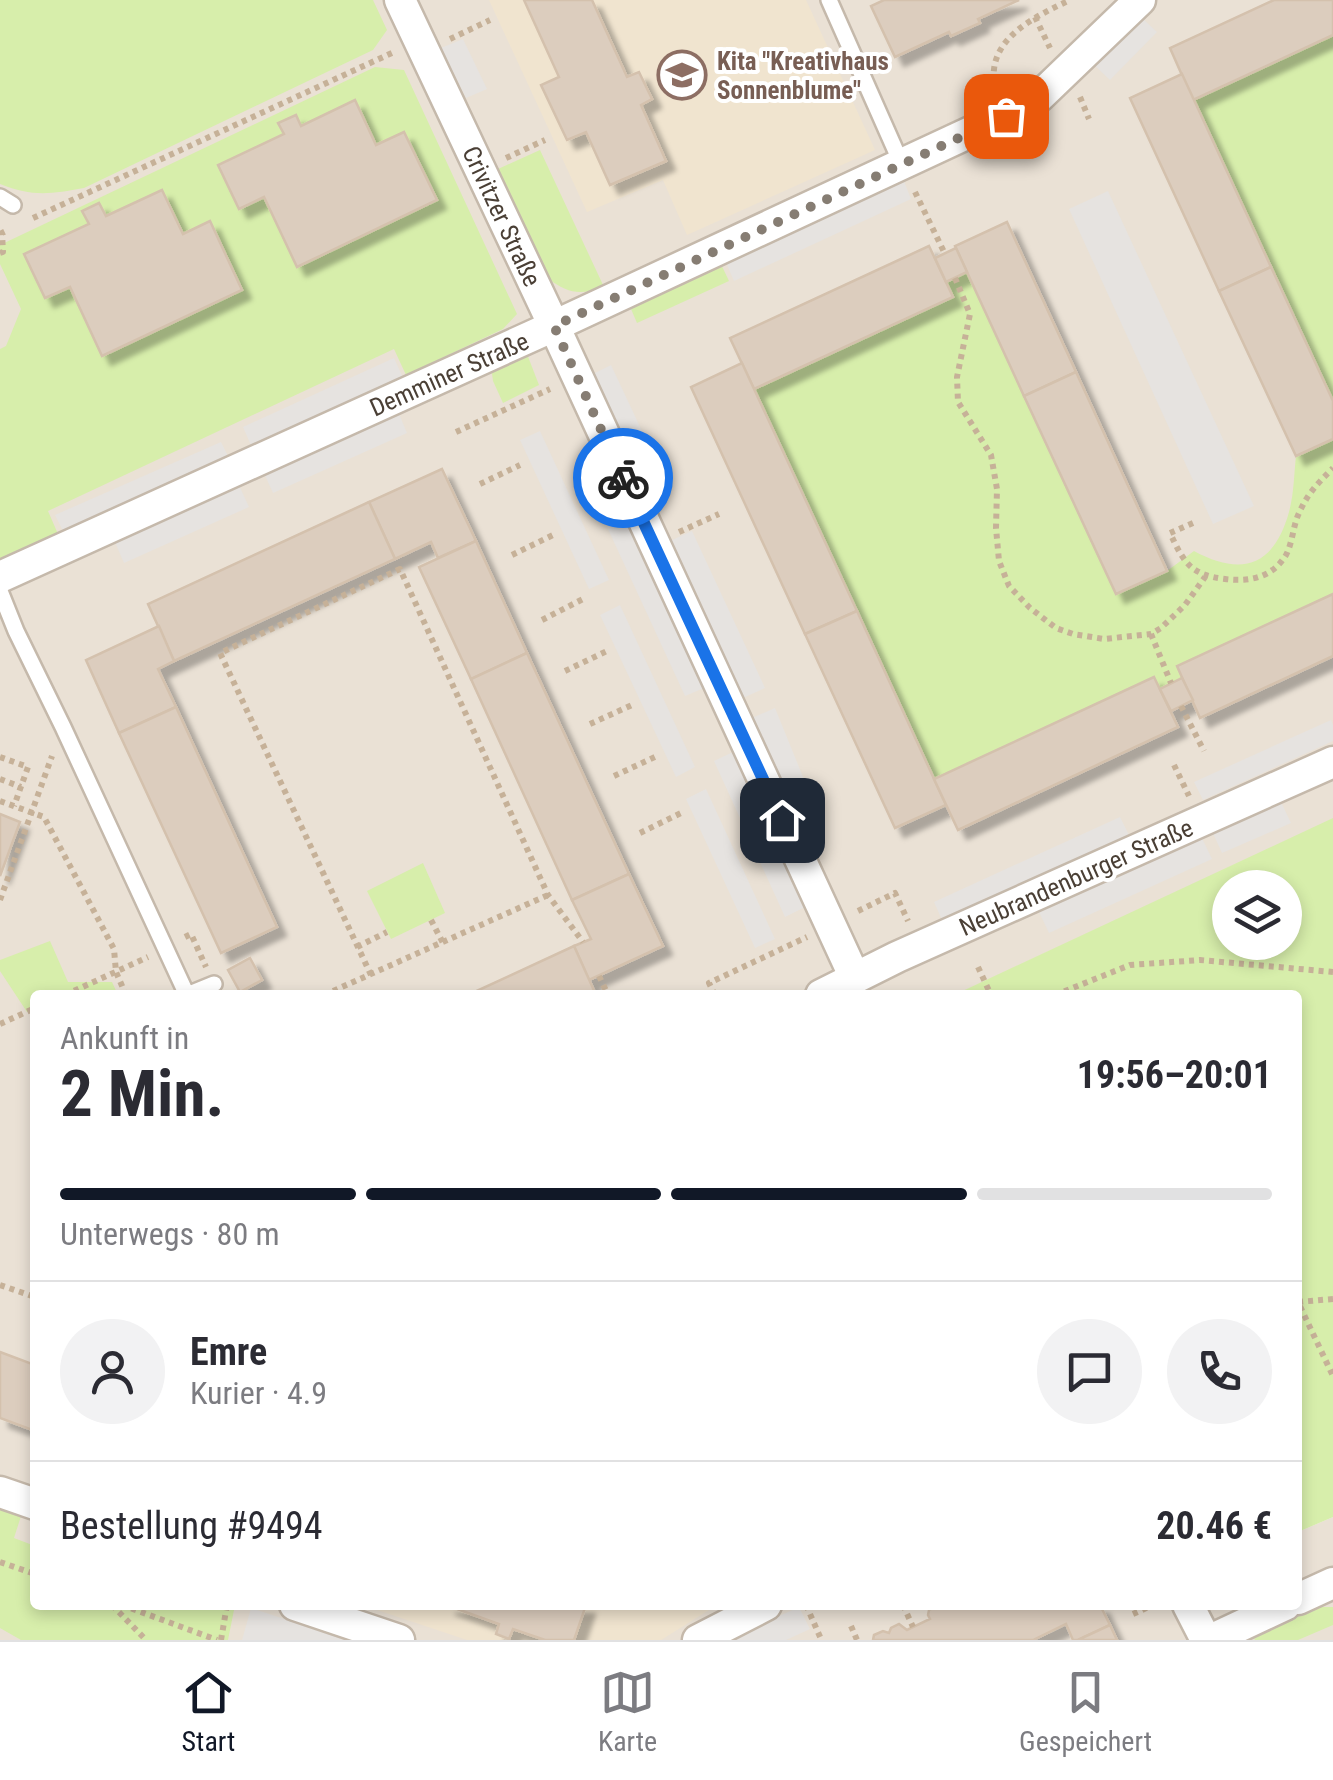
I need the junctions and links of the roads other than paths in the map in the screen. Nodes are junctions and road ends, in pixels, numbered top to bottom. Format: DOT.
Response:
graph roads {
  1 [pos="400,0"];
  2 [pos="829,0"];
  3 [pos="1140,0"];
  4 [pos="902,164"];
  5 [pos="554,326"];
  6 [pos="0,576"];
  7 [pos="0,591"];
  8 [pos="1333,762"];
  9 [pos="856,978"];
  10 [pos="214,984"];
  11 [pos="185,990"];
  12 [pos="199,990"];
  13 [pos="831,990"];
  14 [pos="0,1492"];
  15 [pos="30,1502"];
  16 [pos="1333,1583"];
  17 [pos="1302,1597"];
  18 [pos="310,1610"];
  19 [pos="756,1610"];
  20 [pos="1191,1610"];
  21 [pos="1274,1610"];
  22 [pos="400,1640"];
  23 [pos="698,1640"];
  24 [pos="1208,1640"];
  1 -- 5 [label="street, Crivitzer Straße"];
  2 -- 4 [label="lane"];
  3 -- 4 [label="street, Demminer Straße"];
  4 -- 5 [label="street, Demminer Straße"];
  5 -- 6 [label="street, Demminer Straße"];
  5 -- 9 [label="street, Crivitzer Straße"];
  7 -- 11 [label="lane"];
  8 -- 9 [label="street, Neubrandenburger Straße"];
  9 -- 13 [label="street, Neubrandenburger Straße"];
  10 -- 12 [label="lane"];
  14 -- 15 [label="street"];
  16 -- 17 [label="street"];
  18 -- 22 [label="street"];
  19 -- 23 [label="street"];
  20 -- 24 [label="street"];
  21 -- 24 [label="street"];
}
